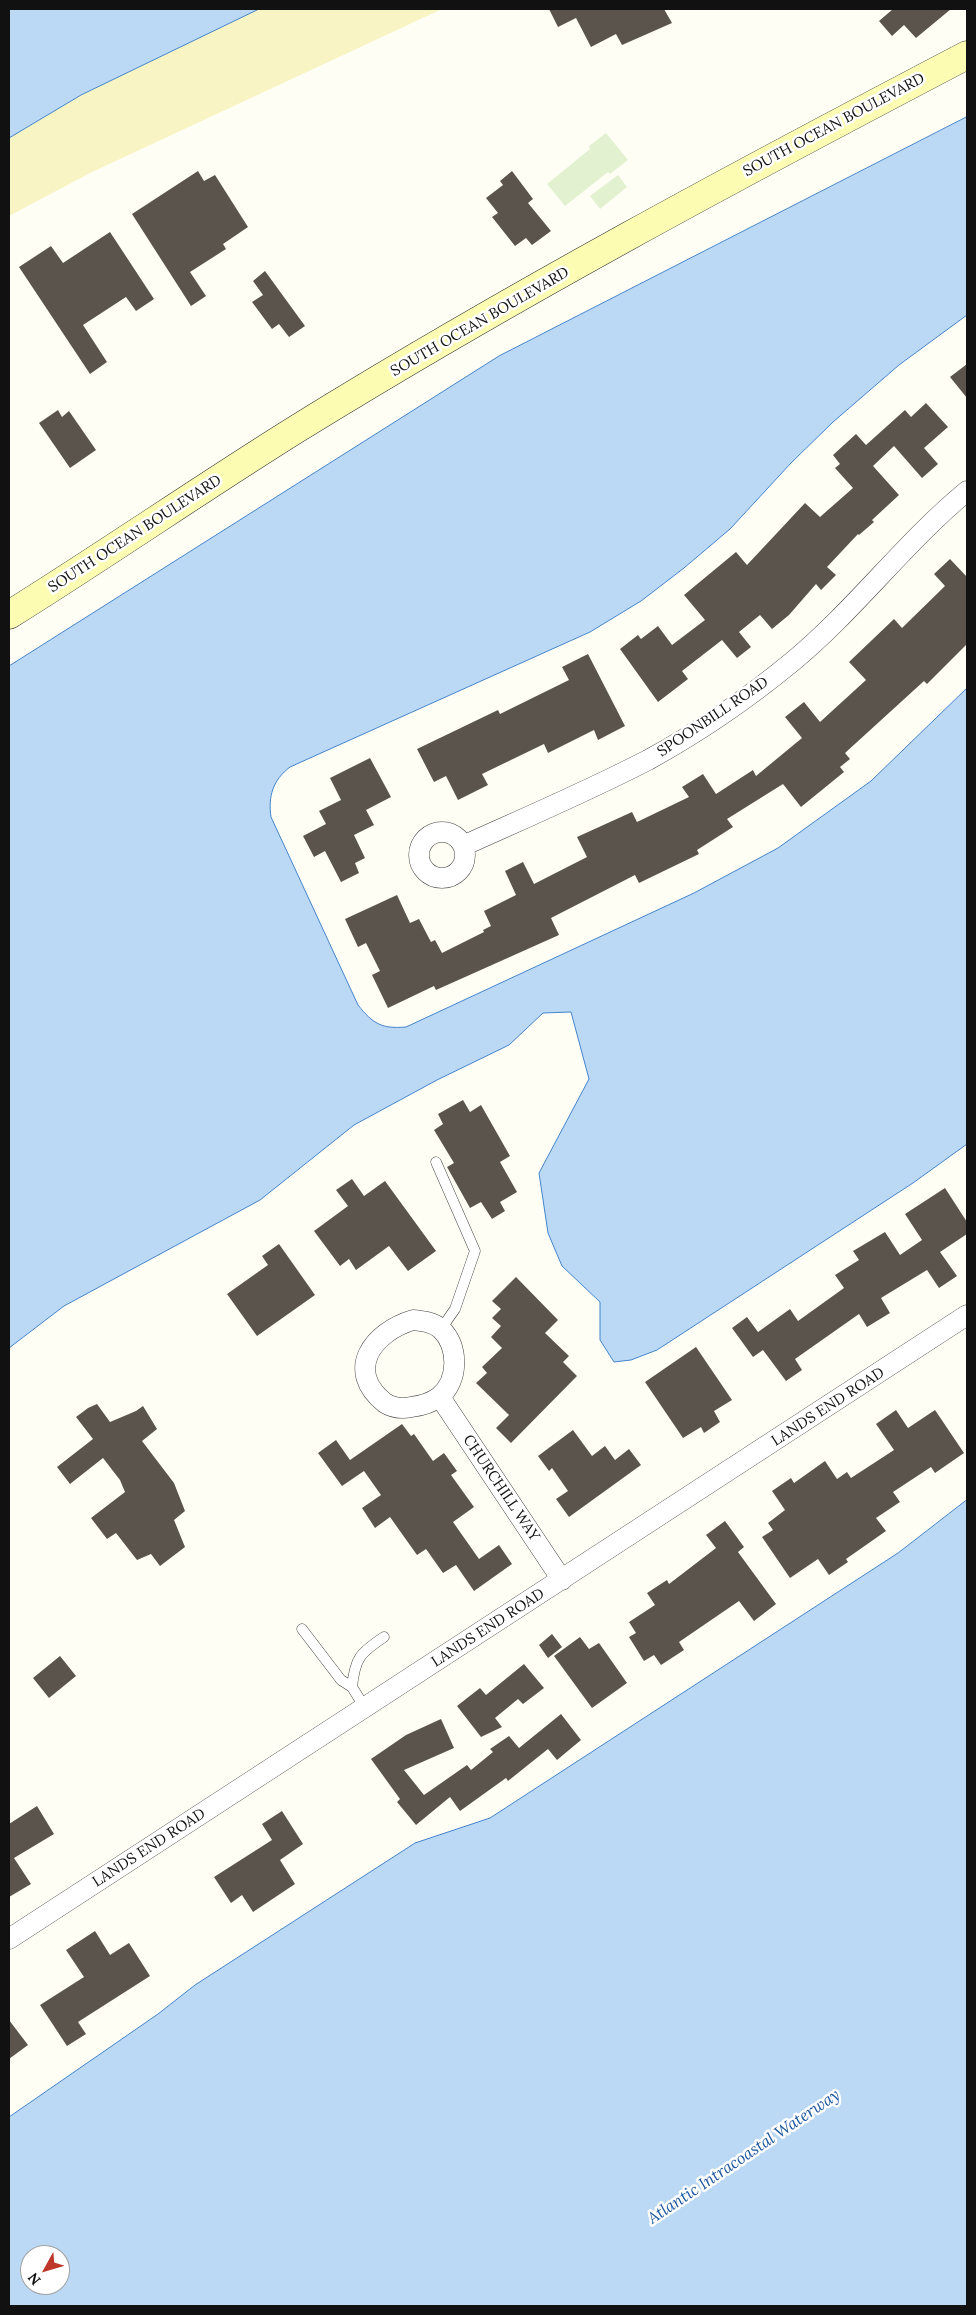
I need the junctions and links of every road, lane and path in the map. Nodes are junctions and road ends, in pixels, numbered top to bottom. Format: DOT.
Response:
graph roads {
  1 [pos="967,55"];
  2 [pos="967,490"];
  3 [pos="9,615"];
  4 [pos="463,846"];
  5 [pos="436,1162"];
  6 [pos="967,1315"];
  7 [pos="441,1329"];
  8 [pos="440,1397"];
  9 [pos="562,1580"];
  10 [pos="302,1629"];
  11 [pos="384,1638"];
  12 [pos="352,1687"];
  13 [pos="365,1708"];
  14 [pos="9,1939"];
  1 -- 3 [label="main road, SOUTH OCEAN BOULEVARD"];
  2 -- 4 [label="street, SPOONBILL ROAD"];
  5 -- 7 [label="lane"];
  6 -- 9 [label="street, LANDS END ROAD"];
  7 -- 8 [label="street"];
  7 -- 8 [label="street"];
  8 -- 9 [label="street, CHURCHILL WAY"];
  9 -- 13 [label="street, LANDS END ROAD"];
  10 -- 12 [label="lane"];
  11 -- 12 [label="lane"];
  12 -- 13 [label="lane"];
  13 -- 14 [label="street, LANDS END ROAD"];
}
